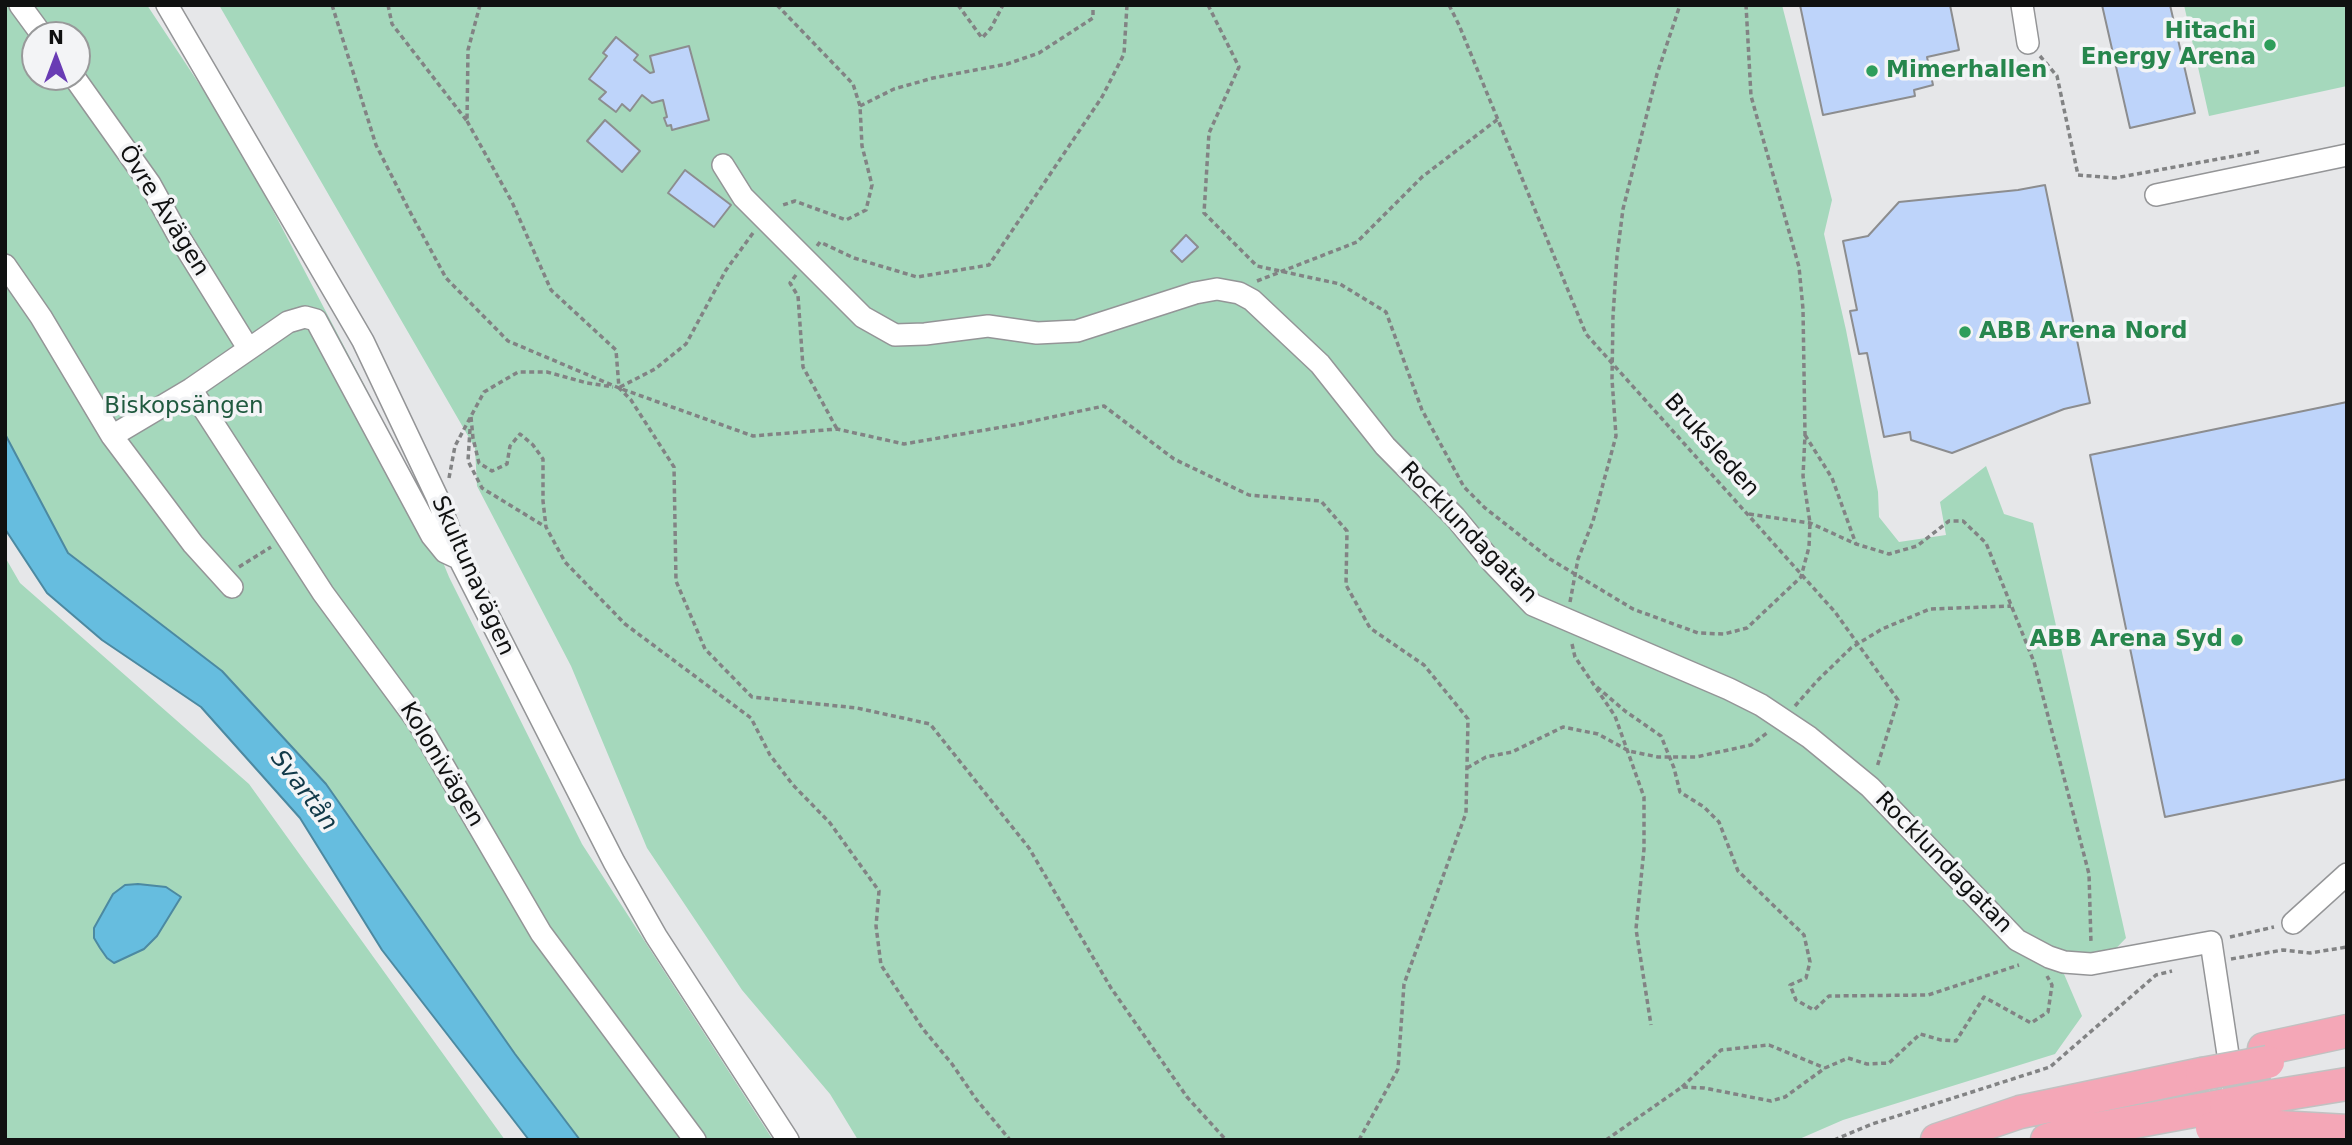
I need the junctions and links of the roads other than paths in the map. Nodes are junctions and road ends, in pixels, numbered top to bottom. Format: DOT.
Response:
graph roads {
  1 [pos="20,5"];
  2 [pos="167,5"];
  3 [pos="2022,5"];
  4 [pos="32,21"];
  5 [pos="2028,43"];
  6 [pos="84,91"];
  7 [pos="2347,155"];
  8 [pos="723,165"];
  9 [pos="2156,195"];
  10 [pos="5,265"];
  11 [pos="248,348"];
  12 [pos="191,388"];
  13 [pos="112,436"];
  14 [pos="460,559"];
  15 [pos="227,583"];
  16 [pos="2347,874"];
  17 [pos="2293,923"];
  18 [pos="2347,1031"];
  19 [pos="2347,1048"];
  20 [pos="2266,1055"];
  21 [pos="2347,1084"];
  22 [pos="2221,1125"];
  23 [pos="2347,1131"];
  24 [pos="2055,1137"];
  25 [pos="695,1140"];
  26 [pos="788,1140"];
  27 [pos="1937,1140"];
  1 -- 4 [label="street"];
  2 -- 14 [label="street, Skultunavägen"];
  3 -- 5 [label="street"];
  6 -- 11 [label="street, Övre Åvägen"];
  7 -- 9 [label="street"];
  8 -- 22 [label="street, Rocklundagatan"];
  10 -- 13 [label="street"];
  11 -- 12 [label="street"];
  11 -- 14 [label="street"];
  12 -- 13 [label="street"];
  12 -- 25 [label="street, Kolonivägen"];
  13 -- 15 [label="street"];
  14 -- 26 [label="street, Skultunavägen"];
  16 -- 17 [label="street"];
  18 -- 20 [label="highway"];
  19 -- 20 [label="highway"];
  20 -- 27 [label="highway"];
  21 -- 22 [label="highway, bridge"];
  22 -- 23 [label="highway, bridge"];
  22 -- 24 [label="highway"];
}
